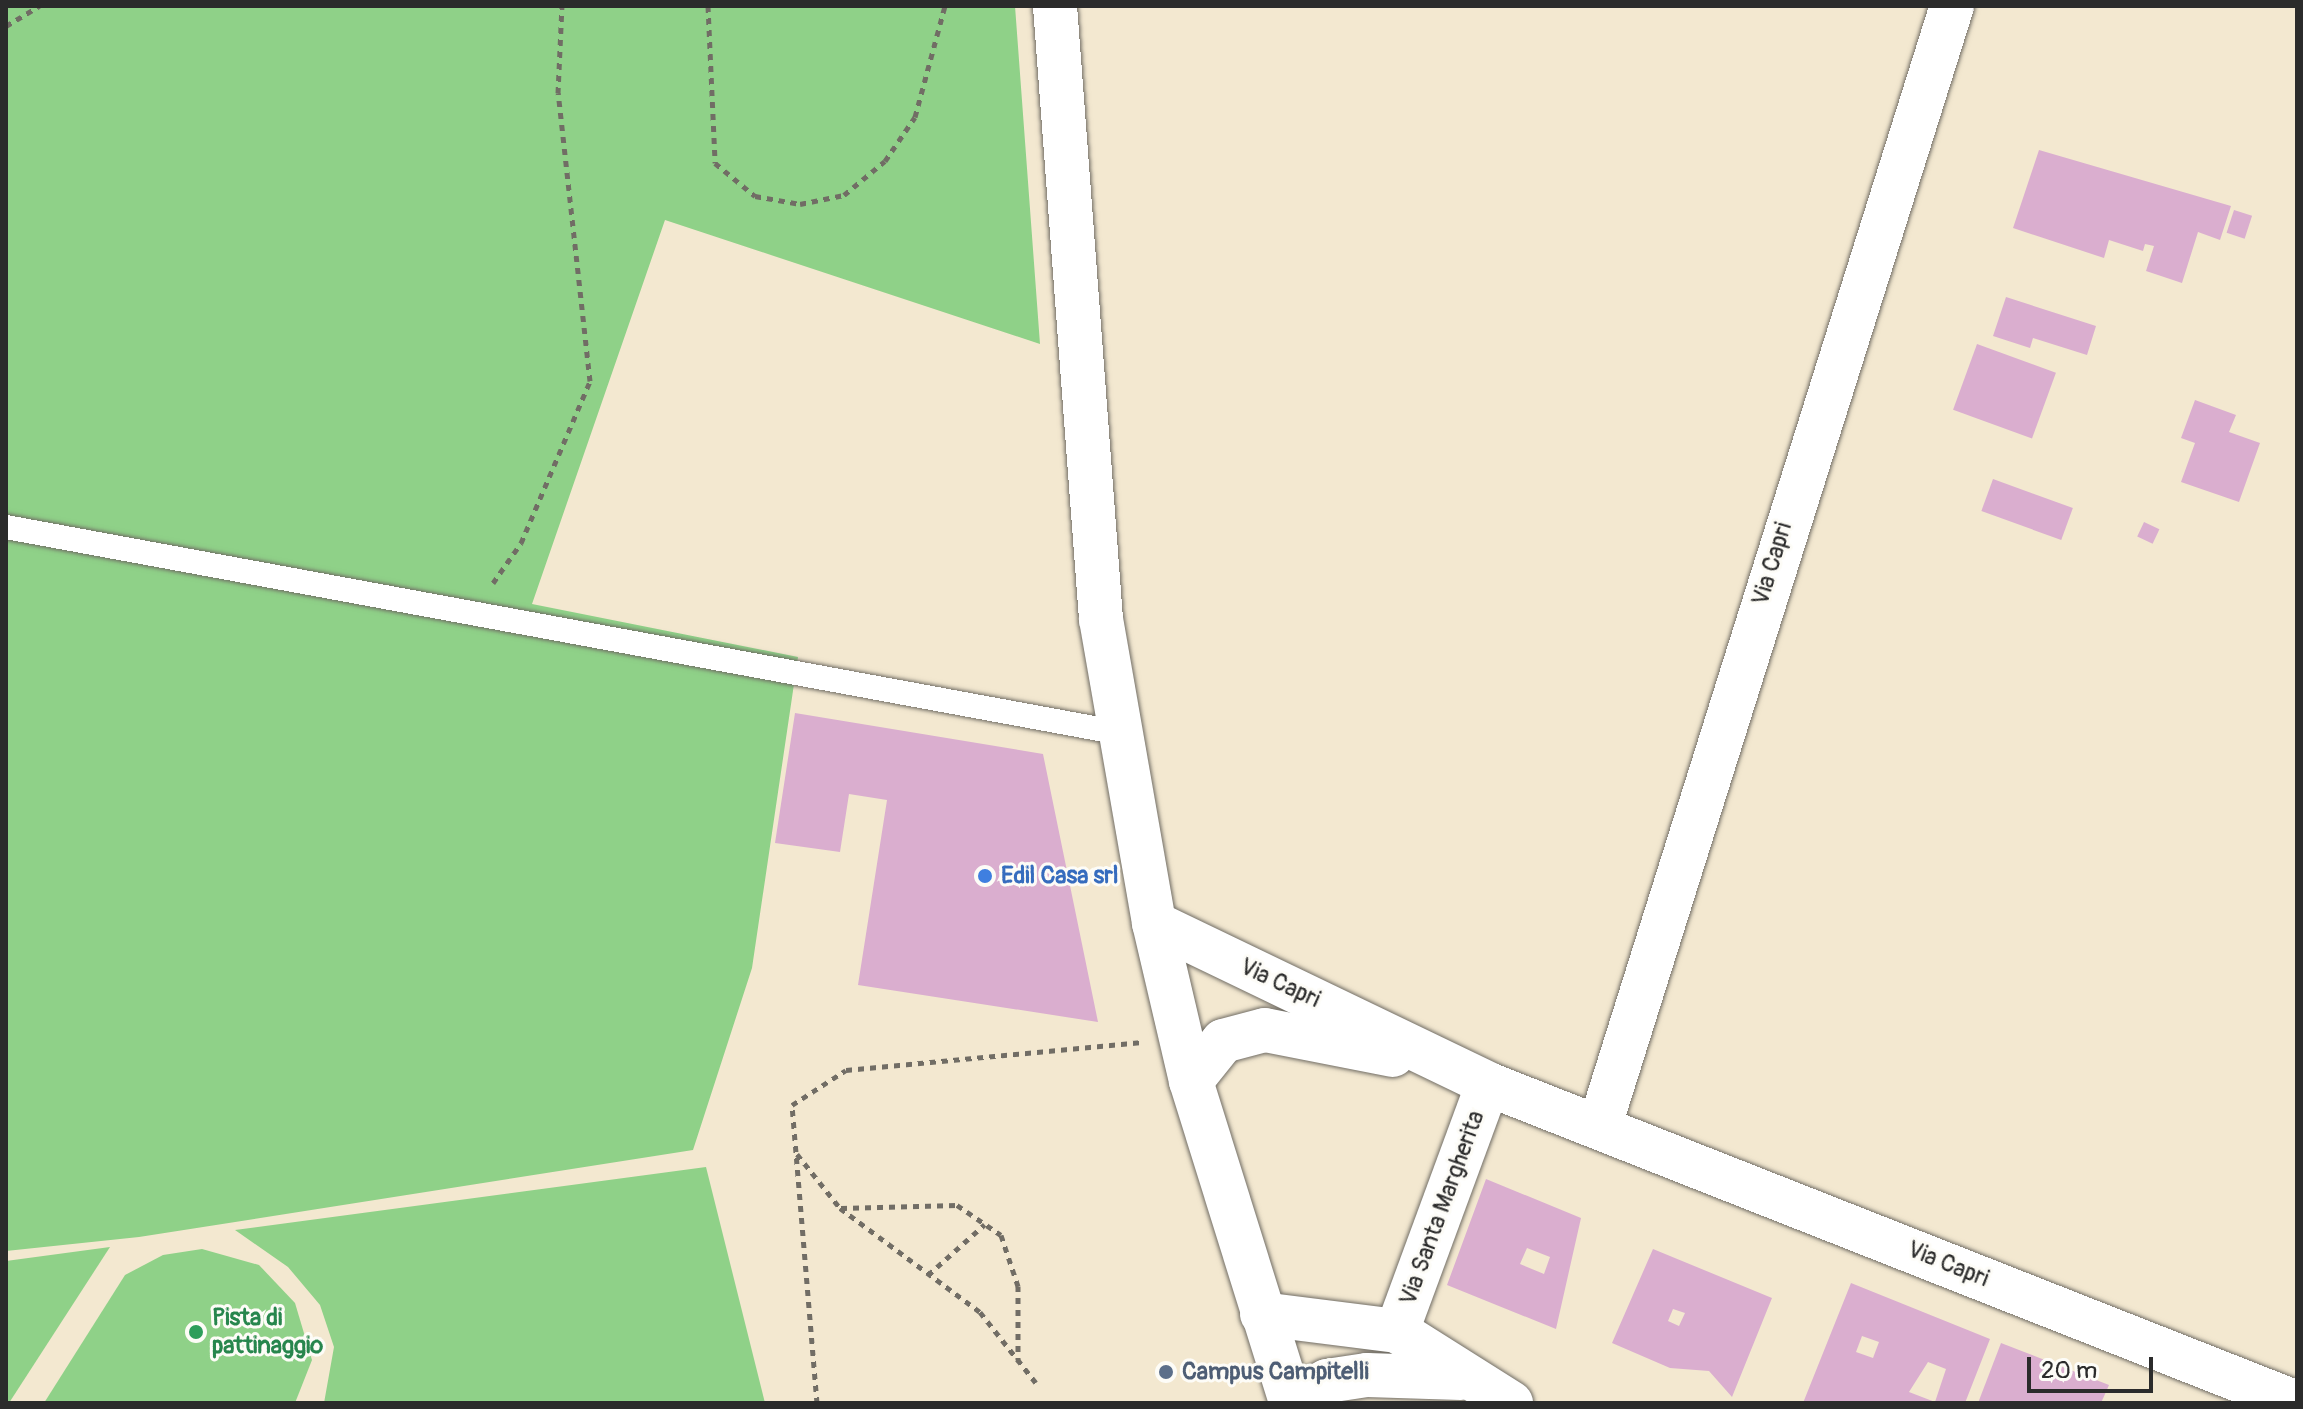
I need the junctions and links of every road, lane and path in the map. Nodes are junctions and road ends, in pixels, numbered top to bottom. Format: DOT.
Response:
graph roads {
  1 [pos="39,6"];
  2 [pos="563,6"];
  3 [pos="708,6"];
  4 [pos="945,6"];
  5 [pos="1055,6"];
  6 [pos="1952,6"];
  7 [pos="6,26"];
  8 [pos="6,527"];
  9 [pos="472,613"];
  10 [pos="1121,733"];
  11 [pos="1154,923"];
  12 [pos="1181,1038"];
  13 [pos="1448,1066"];
  14 [pos="1191,1081"];
  15 [pos="1488,1084"];
  16 [pos="1600,1125"];
  17 [pos="796,1153"];
  18 [pos="840,1208"];
  19 [pos="985,1224"];
  20 [pos="928,1275"];
  21 [pos="1262,1314"];
  22 [pos="1397,1331"];
  23 [pos="1018,1360"];
  24 [pos="1461,1378"];
  25 [pos="1036,1383"];
  26 [pos="1291,1401"];
  27 [pos="817,1403"];
  28 [pos="1511,1403"];
  29 [pos="2297,1403"];
  1 -- 7 [label="path"];
  2 -- 9 [label="path"];
  3 -- 4 [label="path"];
  5 -- 10 [label="street"];
  6 -- 16 [label="street, Via Capri"];
  8 -- 9 [label="lane"];
  9 -- 10 [label="lane"];
  10 -- 11 [label="street"];
  11 -- 12 [label="street"];
  11 -- 13 [label="street, Via Capri"];
  12 -- 14 [label="street"];
  12 -- 17 [label="path"];
  13 -- 14 [label="street, Via Capri"];
  13 -- 15 [label="street, Via Capri"];
  14 -- 21 [label="street"];
  15 -- 16 [label="street, Via Capri"];
  15 -- 22 [label="street, Via Santa Margherita"];
  16 -- 29 [label="street, Via Capri"];
  17 -- 18 [label="path"];
  17 -- 27 [label="path"];
  18 -- 19 [label="path"];
  18 -- 20 [label="path"];
  19 -- 20 [label="path"];
  19 -- 23 [label="path"];
  20 -- 23 [label="path"];
  21 -- 22 [label="street, Via Santa Margherita"];
  21 -- 26 [label="street"];
  22 -- 24 [label="street, Via Santa Margherita"];
  23 -- 25 [label="path"];
  24 -- 26 [label="street, Via Santa Margherita"];
  24 -- 28 [label="street, Via Santa Margherita"];
}
